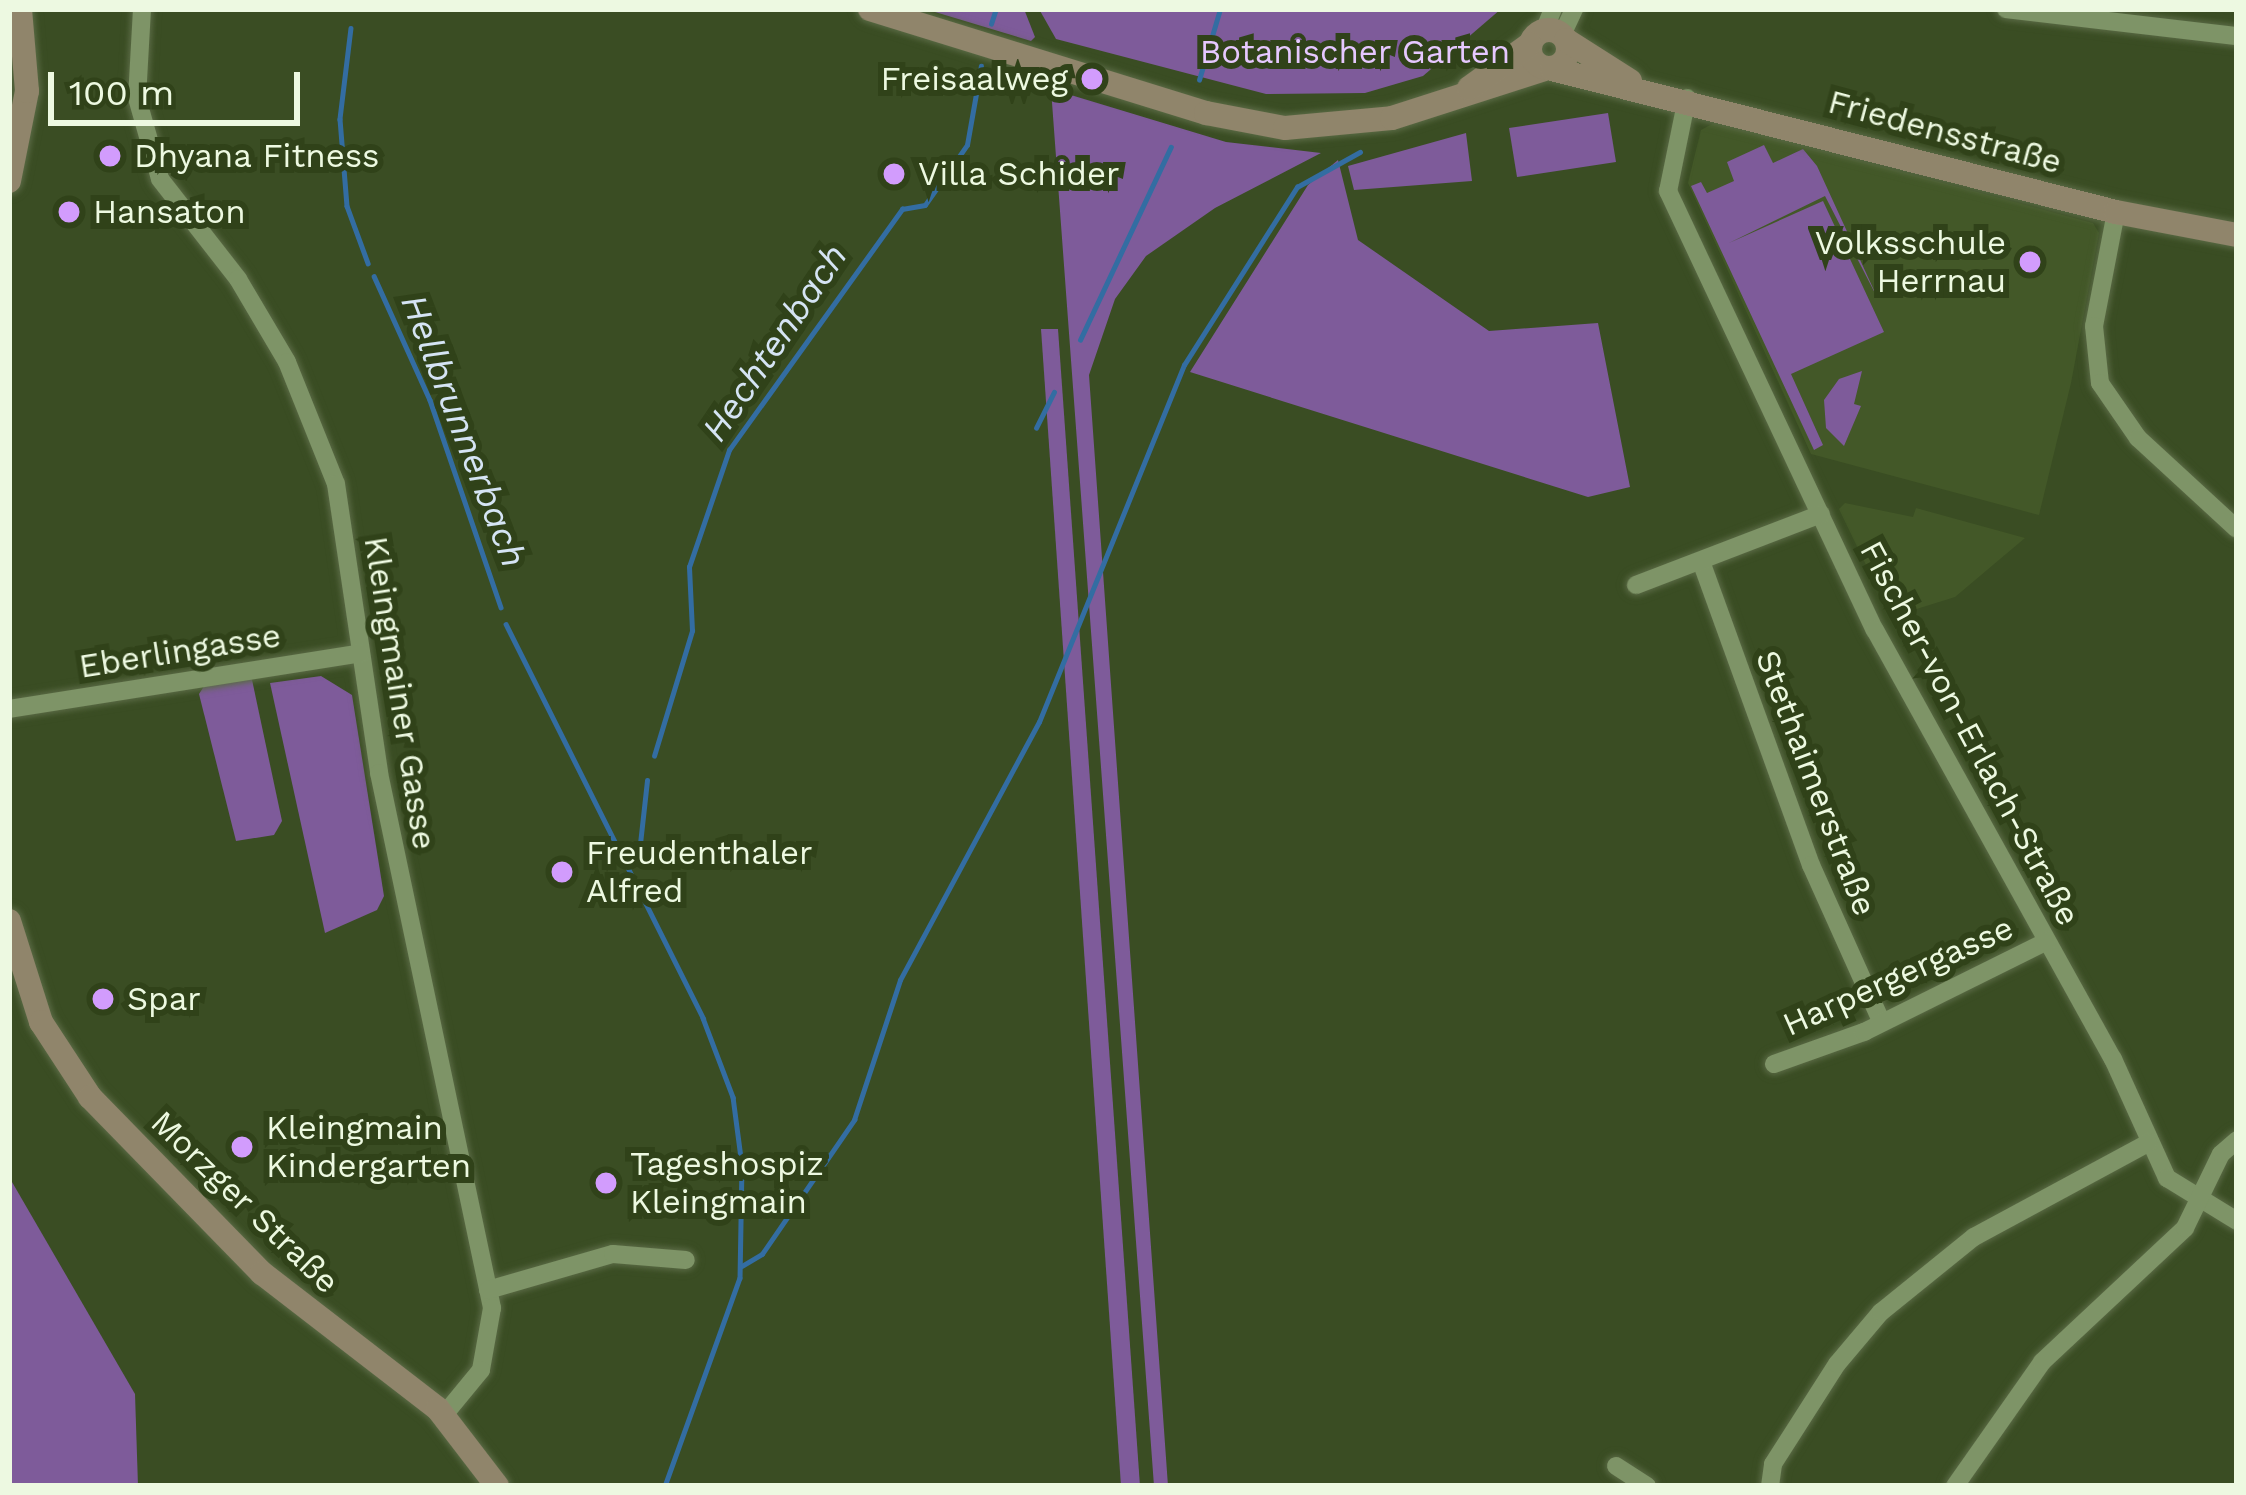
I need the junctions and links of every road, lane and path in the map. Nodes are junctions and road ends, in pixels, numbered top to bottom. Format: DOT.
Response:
graph roads {
  1 [pos="20,9"];
  2 [pos="142,9"];
  3 [pos="870,9"];
  4 [pos="1574,9"];
  5 [pos="2006,9"];
  6 [pos="2098,15"];
  7 [pos="1551,32"];
  8 [pos="2237,36"];
  9 [pos="1548,69"];
  10 [pos="1638,86"];
  11 [pos="1457,96"];
  12 [pos="1687,98"];
  13 [pos="9,181"];
  14 [pos="2116,212"];
  15 [pos="2237,235"];
  16 [pos="1821,514"];
  17 [pos="2237,529"];
  18 [pos="1702,564"];
  19 [pos="1636,585"];
  20 [pos="361,653"];
  21 [pos="9,709"];
  22 [pos="9,921"];
  23 [pos="2047,941"];
  24 [pos="1881,1021"];
  25 [pos="1774,1064"];
  26 [pos="2237,1140"];
  27 [pos="2148,1143"];
  28 [pos="2196,1201"];
  29 [pos="2237,1221"];
  30 [pos="686,1260"];
  31 [pos="488,1290"];
  32 [pos="444,1415"];
  33 [pos="1616,1466"];
  34 [pos="497,1486"];
  35 [pos="1647,1486"];
  36 [pos="1770,1486"];
  37 [pos="1955,1486"];
  1 -- 13 [label="street"];
  2 -- 20 [label="street, Kleingmainer Gasse"];
  3 -- 11 [label="street"];
  4 -- 7 [label="street"];
  5 -- 6 [label="street"];
  6 -- 8 [label="street"];
  7 -- 9 [label="street"];
  7 -- 9 [label="street"];
  7 -- 10 [label="street, Friedensstraße"];
  7 -- 11 [label="street"];
  9 -- 10 [label="street, Friedensstraße"];
  9 -- 11 [label="street"];
  10 -- 12 [label="street, Friedensstraße"];
  12 -- 14 [label="street, Friedensstraße"];
  12 -- 16 [label="street, Fischer-von-Erlach-Straße"];
  14 -- 15 [label="street, Friedensstraße"];
  14 -- 17 [label="street"];
  16 -- 18 [label="street"];
  16 -- 23 [label="street, Fischer-von-Erlach-Straße"];
  18 -- 19 [label="street"];
  18 -- 24 [label="street, Stethaimerstraße"];
  20 -- 21 [label="street, Eberlingasse"];
  20 -- 31 [label="street, Kleingmainer Gasse"];
  22 -- 32 [label="street, Morzger Straße"];
  23 -- 24 [label="street, Harpergergasse"];
  23 -- 27 [label="street, Fischer-von-Erlach-Straße"];
  24 -- 25 [label="street, Harpergergasse"];
  26 -- 28 [label="street"];
  27 -- 28 [label="street, Fischer-von-Erlach-Straße"];
  27 -- 36 [label="street"];
  28 -- 29 [label="street, Fischer-von-Erlach-Straße"];
  28 -- 37 [label="street"];
  30 -- 31 [label="street"];
  31 -- 32 [label="street, Kleingmainer Gasse"];
  32 -- 34 [label="street, Morzger Straße"];
  33 -- 35 [label="street"];
}
